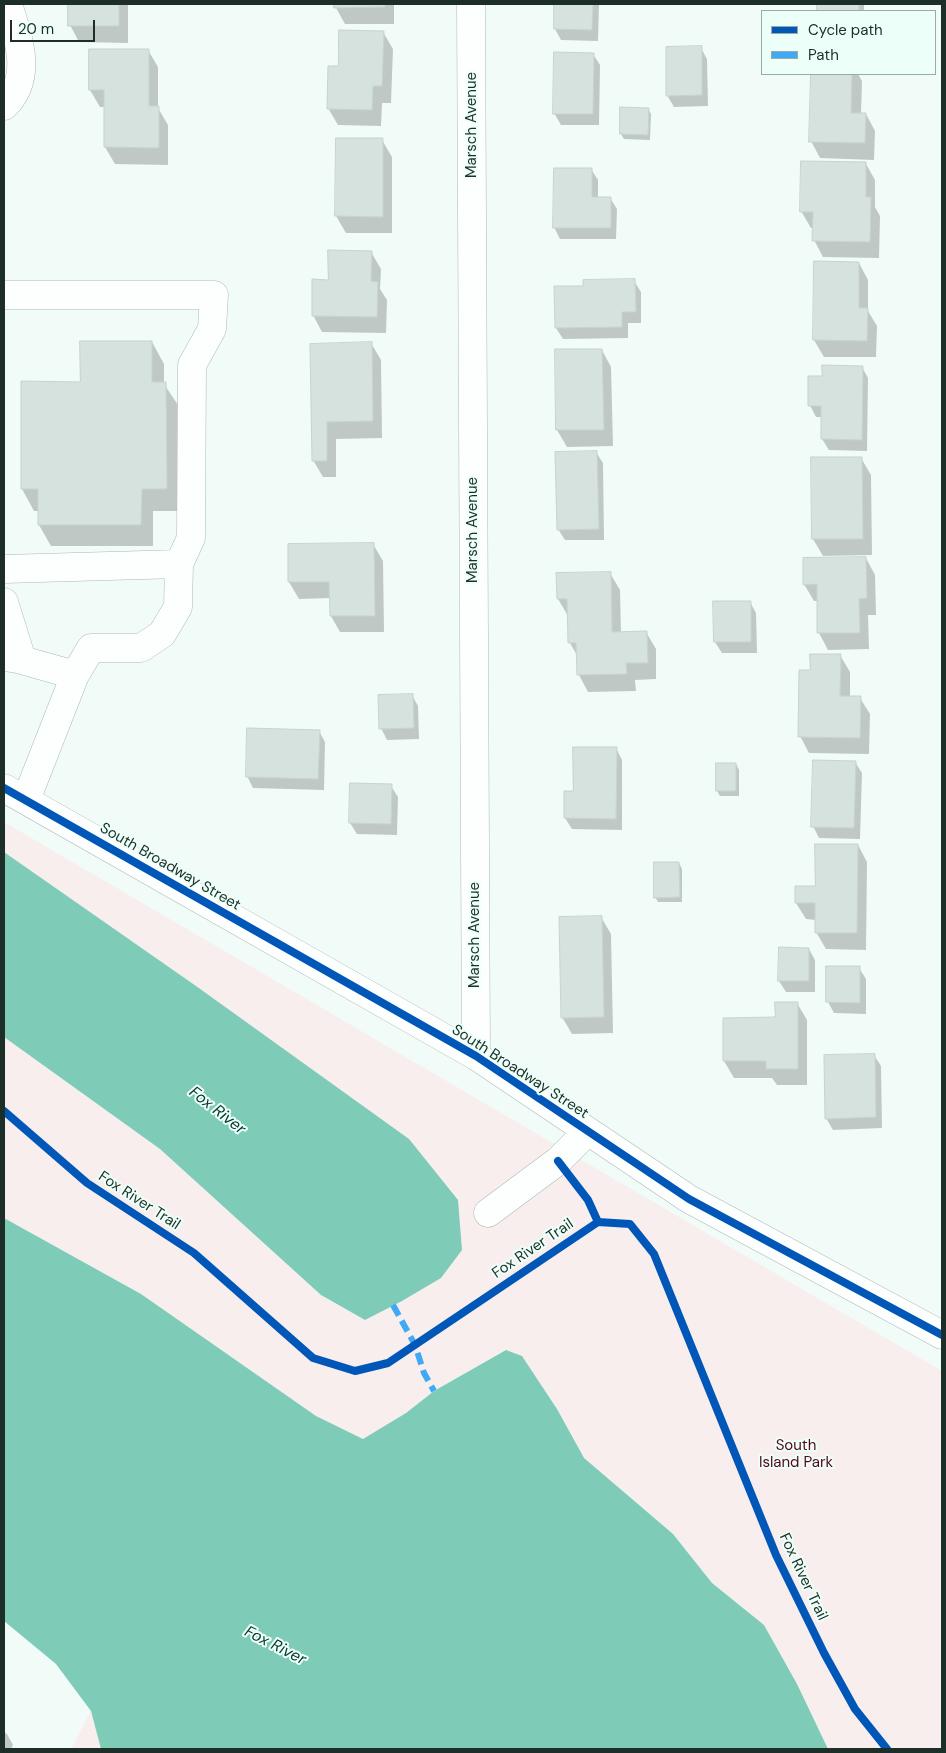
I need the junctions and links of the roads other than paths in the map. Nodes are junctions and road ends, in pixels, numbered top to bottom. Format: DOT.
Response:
graph roads {
  1 [pos="8,4"];
  2 [pos="471,4"];
  3 [pos="4,106"];
  4 [pos="4,295"];
  5 [pos="179,564"];
  6 [pos="4,569"];
  7 [pos="4,602"];
  8 [pos="13,659"];
  9 [pos="75,675"];
  10 [pos="15,794"];
  11 [pos="476,1056"];
  12 [pos="587,1132"];
  13 [pos="488,1213"];
  14 [pos="942,1335"];
  1 -- 3 [label="street"];
  2 -- 11 [label="street, Marsch Avenue"];
  4 -- 5 [label="street"];
  5 -- 6 [label="street"];
  5 -- 9 [label="street"];
  7 -- 8 [label="street"];
  8 -- 9 [label="street"];
  9 -- 10 [label="street"];
  10 -- 11 [label="street, South Broadway Street"];
  11 -- 12 [label="street, South Broadway Street"];
  12 -- 13 [label="street"];
  12 -- 14 [label="street, South Broadway Street"];
}
